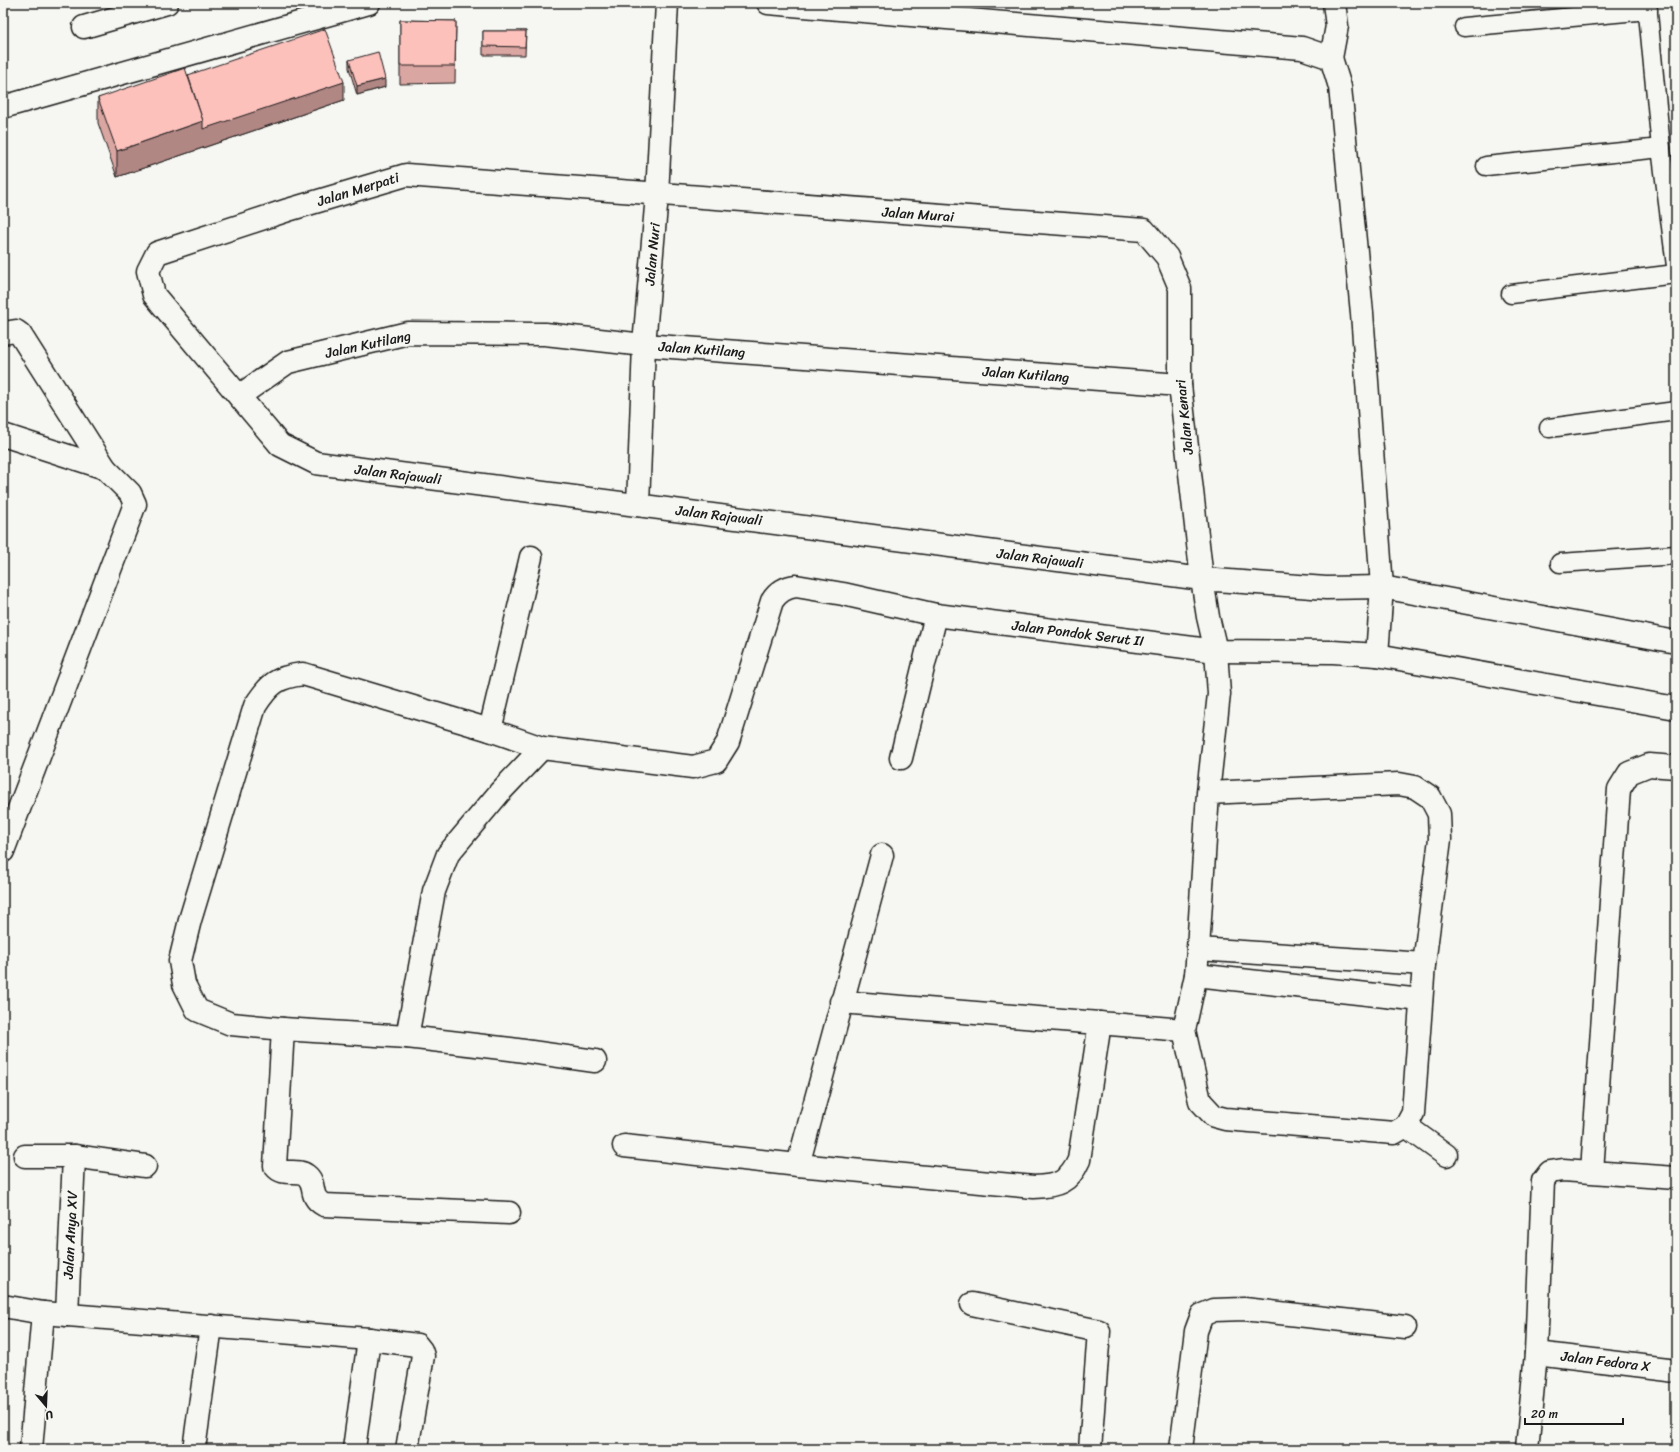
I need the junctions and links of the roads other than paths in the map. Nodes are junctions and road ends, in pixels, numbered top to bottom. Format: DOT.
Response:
graph roads {
  1 [pos="167,3"];
  2 [pos="369,3"];
  3 [pos="667,3"];
  4 [pos="768,3"];
  5 [pos="1334,3"];
  6 [pos="1647,7"];
  7 [pos="1464,26"];
  8 [pos="84,27"];
  9 [pos="1331,58"];
  10 [pos="3,107"];
  11 [pos="1661,148"];
  12 [pos="1486,166"];
  13 [pos="657,194"];
  14 [pos="1167,257"];
  15 [pos="1676,266"];
  16 [pos="148,271"];
  17 [pos="1676,274"];
  18 [pos="1510,294"];
  19 [pos="3,333"];
  20 [pos="644,345"];
  21 [pos="1180,385"];
  22 [pos="239,396"];
  23 [pos="1676,411"];
  24 [pos="1549,428"];
  25 [pos="3,435"];
  26 [pos="105,468"];
  27 [pos="638,505"];
  28 [pos="1676,555"];
  29 [pos="531,556"];
  30 [pos="1560,563"];
  31 [pos="1202,579"];
  32 [pos="1382,587"];
  33 [pos="936,615"];
  34 [pos="1676,642"];
  35 [pos="1216,651"];
  36 [pos="1377,655"];
  37 [pos="1676,708"];
  38 [pos="490,730"];
  39 [pos="542,748"];
  40 [pos="901,758"];
  41 [pos="1676,767"];
  42 [pos="1208,793"];
  43 [pos="3,851"];
  44 [pos="882,855"];
  45 [pos="1198,949"];
  46 [pos="1424,964"];
  47 [pos="1196,975"];
  48 [pos="1421,1000"];
  49 [pos="841,1002"];
  50 [pos="1100,1023"];
  51 [pos="283,1030"];
  52 [pos="1184,1030"];
  53 [pos="407,1037"];
  54 [pos="595,1061"];
  55 [pos="1406,1126"];
  56 [pos="624,1146"];
  57 [pos="1446,1155"];
  58 [pos="25,1156"];
  59 [pos="74,1156"];
  60 [pos="798,1165"];
  61 [pos="145,1166"];
  62 [pos="1592,1171"];
  63 [pos="1676,1178"];
  64 [pos="509,1213"];
  65 [pos="972,1304"];
  66 [pos="3,1306"];
  67 [pos="43,1313"];
  68 [pos="67,1315"];
  69 [pos="211,1326"];
  70 [pos="1405,1327"];
  71 [pos="368,1339"];
  72 [pos="1536,1353"];
  73 [pos="1676,1370"];
  74 [pos="31,1449"];
  75 [pos="194,1449"];
  76 [pos="356,1449"];
  77 [pos="407,1449"];
  78 [pos="1090,1449"];
  79 [pos="1181,1449"];
  80 [pos="1527,1449"];
  1 -- 8 [label="street"];
  2 -- 10 [label="street"];
  3 -- 13 [label="street, Jalan Nuri"];
  4 -- 9 [label="street"];
  5 -- 9 [label="street"];
  6 -- 7 [label="lane"];
  6 -- 11 [label="lane"];
  9 -- 32 [label="street"];
  11 -- 12 [label="lane"];
  11 -- 15 [label="lane"];
  13 -- 14 [label="street, Jalan Murai"];
  13 -- 16 [label="street, Jalan Merpati"];
  13 -- 20 [label="street, Jalan Nuri"];
  14 -- 21 [label="street, Jalan Kenari"];
  16 -- 22 [label="street, Jalan Rajawali"];
  17 -- 18 [label="lane"];
  19 -- 26 [label="street"];
  20 -- 21 [label="street, Jalan Kutilang"];
  20 -- 22 [label="street, Jalan Kutilang"];
  20 -- 27 [label="street, Jalan Nuri"];
  21 -- 31 [label="street, Jalan Kenari"];
  22 -- 27 [label="street, Jalan Rajawali"];
  23 -- 24 [label="lane"];
  25 -- 26 [label="street"];
  26 -- 43 [label="street"];
  27 -- 31 [label="street, Jalan Rajawali"];
  28 -- 30 [label="lane"];
  29 -- 38 [label="street"];
  31 -- 32 [label="street, Jalan Rajawali"];
  31 -- 35 [label="street, Jalan Kenari"];
  32 -- 34 [label="street, Jalan Rajawali"];
  32 -- 36 [label="street"];
  33 -- 35 [label="street, Jalan Pondok Serut II"];
  33 -- 39 [label="street, Jalan Pondok Serut II"];
  33 -- 40 [label="street"];
  35 -- 36 [label="street, Jalan Pondok Serut II"];
  35 -- 42 [label="street, Jalan Kenari"];
  36 -- 37 [label="street, Jalan Pondok Serut II"];
  38 -- 39 [label="street"];
  38 -- 51 [label="street"];
  39 -- 53 [label="street"];
  41 -- 62 [label="street"];
  42 -- 45 [label="street, Jalan Kenari"];
  42 -- 46 [label="street"];
  44 -- 49 [label="street"];
  45 -- 46 [label="street"];
  45 -- 47 [label="street, Jalan Kenari"];
  46 -- 48 [label="street"];
  47 -- 48 [label="street"];
  47 -- 52 [label="street, Jalan Kenari"];
  48 -- 55 [label="street"];
  49 -- 50 [label="street"];
  49 -- 60 [label="street"];
  50 -- 52 [label="street"];
  50 -- 60 [label="street"];
  51 -- 53 [label="street"];
  51 -- 64 [label="street"];
  52 -- 55 [label="street"];
  53 -- 54 [label="street"];
  55 -- 57 [label="street"];
  56 -- 60 [label="street"];
  58 -- 59 [label="street"];
  59 -- 61 [label="street"];
  59 -- 68 [label="street, Jalan Anya XV"];
  62 -- 63 [label="street"];
  62 -- 72 [label="street"];
  65 -- 78 [label="street"];
  66 -- 67 [label="street"];
  67 -- 68 [label="street"];
  67 -- 74 [label="street"];
  68 -- 69 [label="street"];
  69 -- 71 [label="street"];
  69 -- 75 [label="street"];
  70 -- 79 [label="street"];
  71 -- 76 [label="street"];
  71 -- 77 [label="street"];
  72 -- 73 [label="street, Jalan Fedora X"];
  72 -- 80 [label="street"];
}
